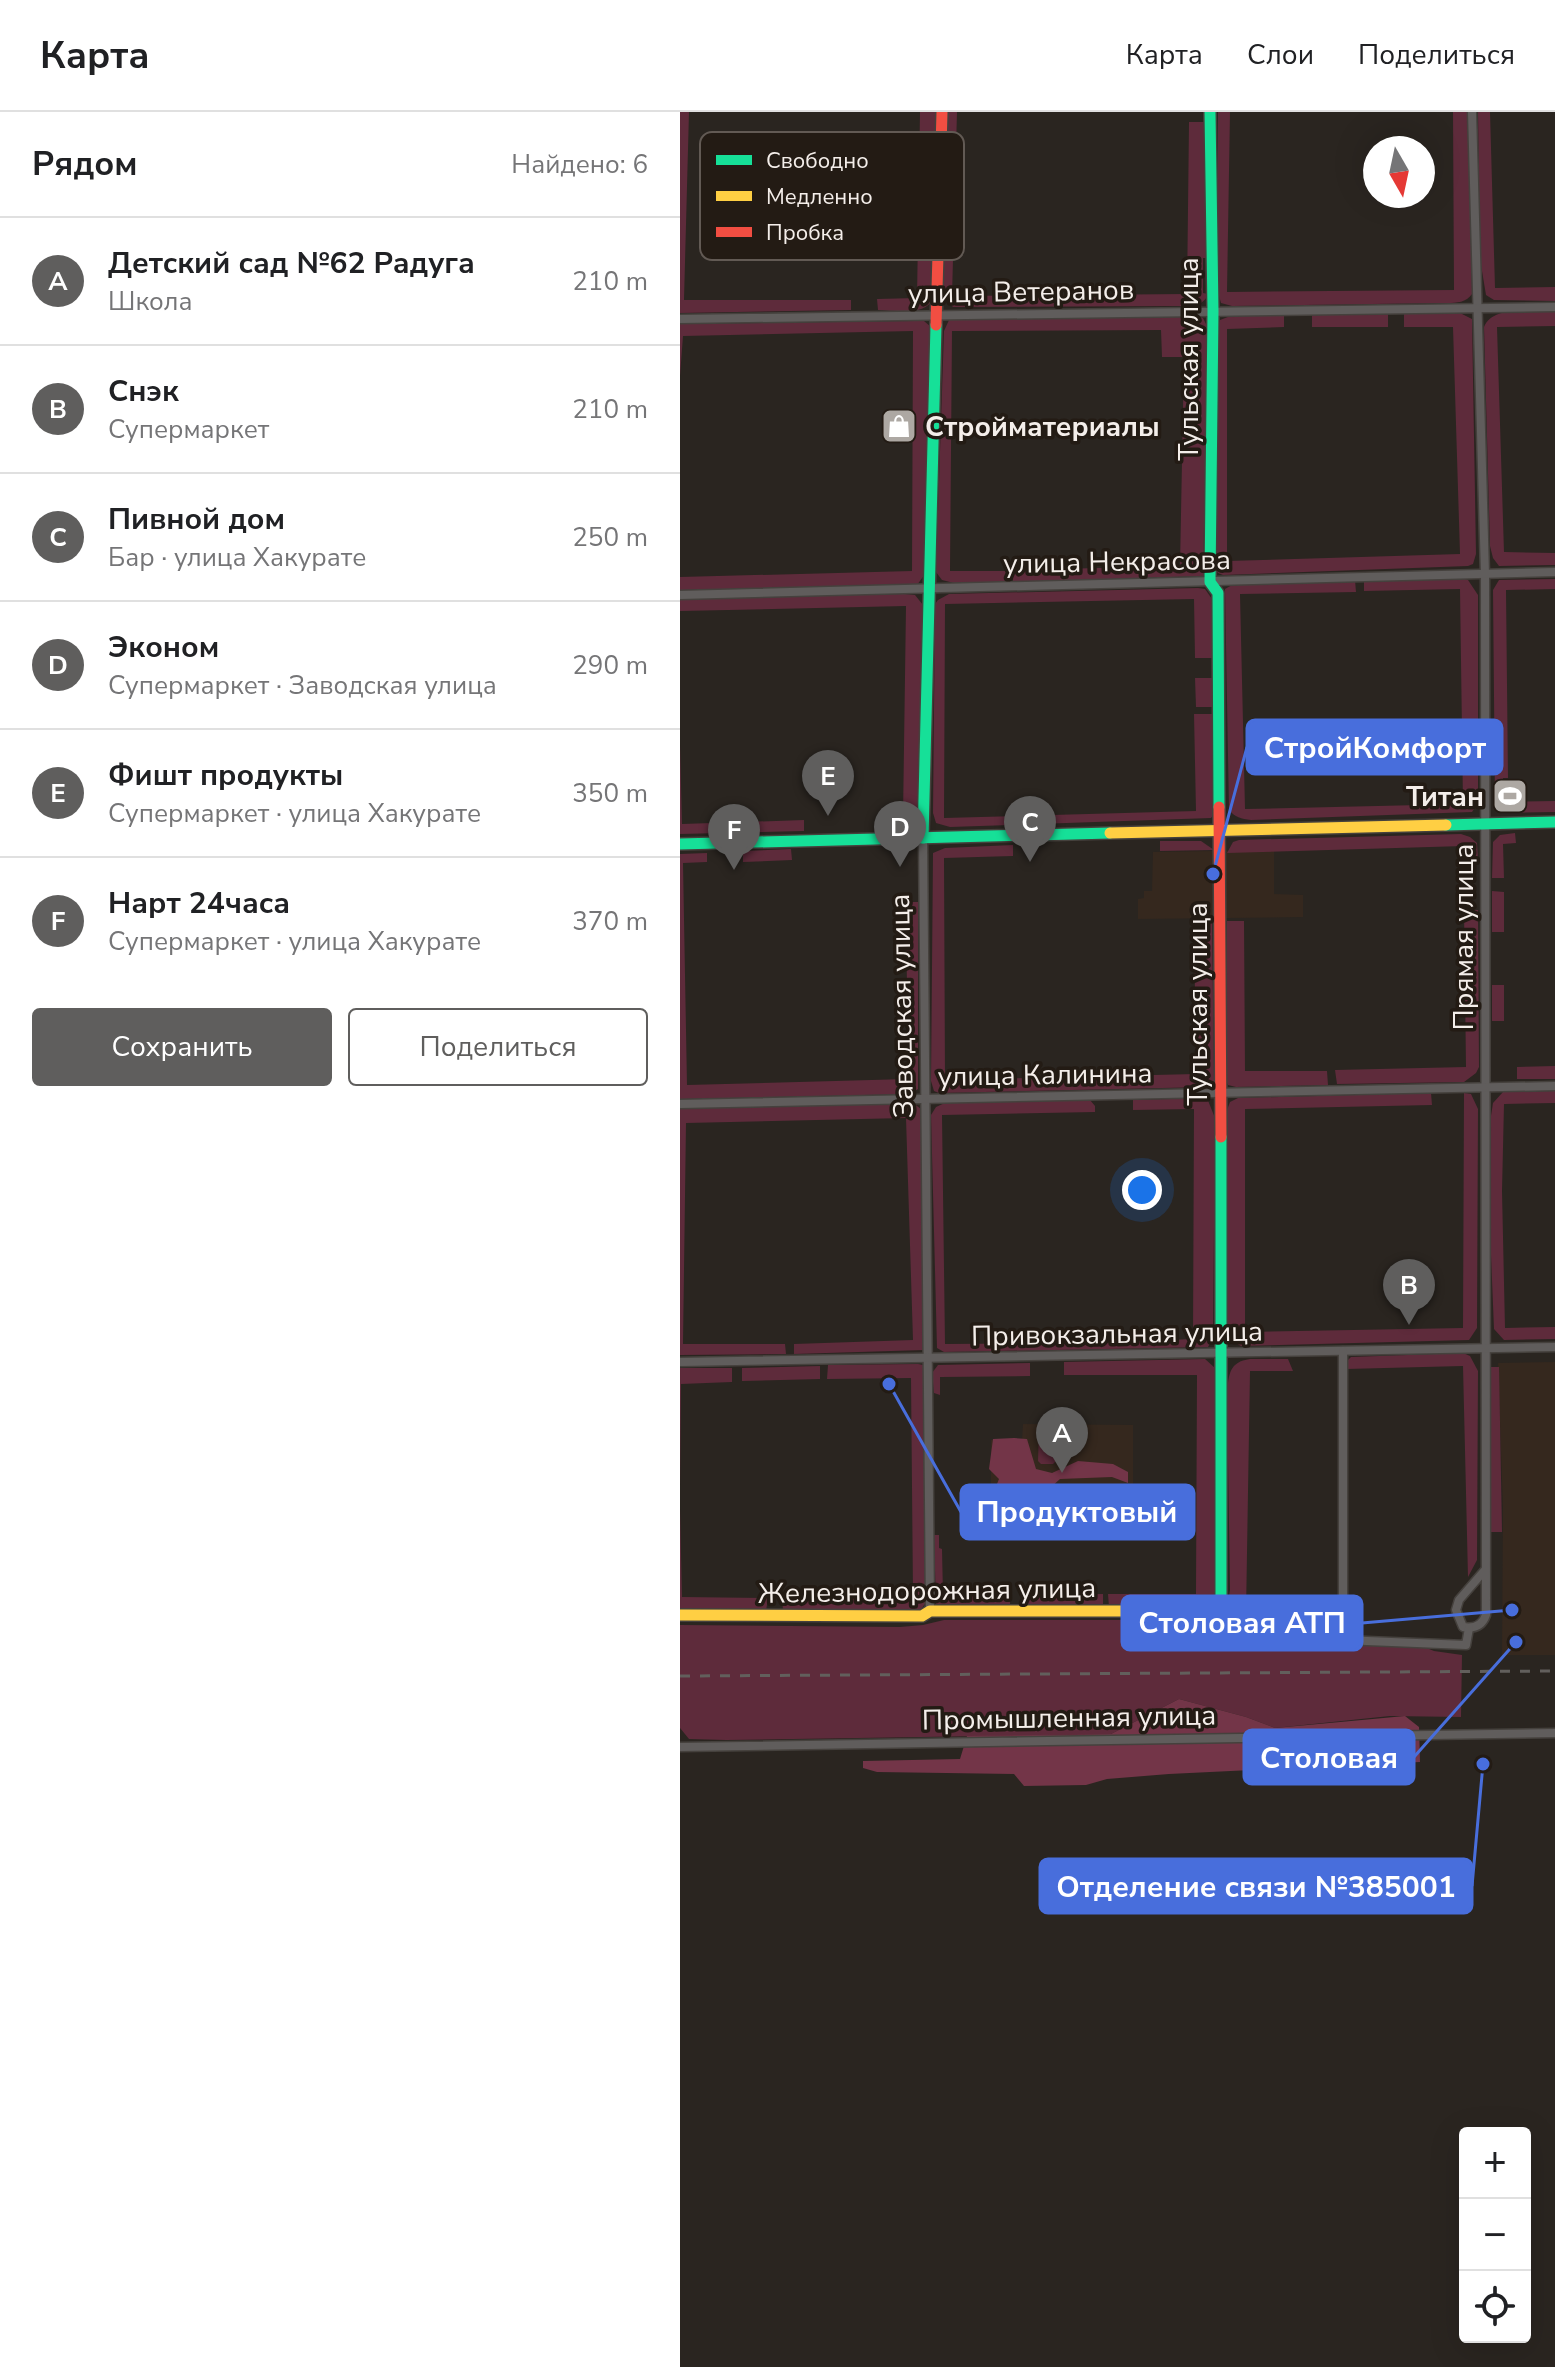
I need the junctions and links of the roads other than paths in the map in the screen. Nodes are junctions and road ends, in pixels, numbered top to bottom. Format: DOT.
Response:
graph roads {
  1 [pos="942,112"];
  2 [pos="1210,112"];
  3 [pos="1472,112"];
  4 [pos="942,132"];
  5 [pos="938,260"];
  6 [pos="1555,307"];
  7 [pos="1478,308"];
  8 [pos="1213,311"];
  9 [pos="937,314"];
  10 [pos="680,319"];
  11 [pos="1555,572"];
  12 [pos="1485,574"];
  13 [pos="1210,582"];
  14 [pos="930,588"];
  15 [pos="680,595"];
  16 [pos="1555,822"];
  17 [pos="1485,824"];
  18 [pos="1220,830"];
  19 [pos="923,838"];
  20 [pos="680,844"];
  21 [pos="1484,1086"];
  22 [pos="1555,1086"];
  23 [pos="1221,1093"];
  24 [pos="926,1098"];
  25 [pos="680,1104"];
  26 [pos="1555,1347"];
  27 [pos="1486,1349"];
  28 [pos="1343,1351"];
  29 [pos="1221,1353"];
  30 [pos="929,1358"];
  31 [pos="680,1362"];
  32 [pos="1485,1570"];
  33 [pos="930,1611"];
  34 [pos="1223,1611"];
  35 [pos="680,1615"];
  36 [pos="1469,1628"];
  37 [pos="1293,1638"];
  38 [pos="1343,1639"];
  39 [pos="1555,1733"];
  40 [pos="680,1747"];
  1 -- 4 [label="street, Заводская улица"];
  2 -- 8 [label="street, Тульская улица"];
  3 -- 7 [label="street, Прямая улица"];
  5 -- 9 [label="street, Заводская улица"];
  6 -- 7 [label="street, улица Ветеранов"];
  7 -- 8 [label="street, улица Ветеранов"];
  7 -- 12 [label="street, Прямая улица"];
  8 -- 9 [label="street, улица Ветеранов"];
  8 -- 13 [label="street, Тульская улица"];
  9 -- 10 [label="street, улица Ветеранов"];
  9 -- 14 [label="street, Заводская улица"];
  11 -- 12 [label="street, улица Некрасова"];
  12 -- 13 [label="street, улица Некрасова"];
  12 -- 17 [label="street, Прямая улица"];
  13 -- 14 [label="street, улица Некрасова"];
  13 -- 18 [label="street, Тульская улица"];
  14 -- 15 [label="street, улица Некрасова"];
  14 -- 19 [label="street, Заводская улица"];
  16 -- 17 [label="street"];
  17 -- 18 [label="street"];
  17 -- 21 [label="street, Прямая улица"];
  18 -- 19 [label="street"];
  18 -- 23 [label="street, Тульская улица"];
  19 -- 20 [label="street"];
  19 -- 24 [label="street, Заводская улица"];
  21 -- 22 [label="street, улица Калинина"];
  21 -- 23 [label="street, улица Калинина"];
  21 -- 27 [label="street, Прямая улица"];
  23 -- 24 [label="street, улица Калинина"];
  23 -- 29 [label="street, Тульская улица"];
  24 -- 25 [label="street, улица Калинина"];
  24 -- 30 [label="street, Заводская улица"];
  26 -- 27 [label="street, Привокзальная улица"];
  27 -- 28 [label="street, Привокзальная улица"];
  27 -- 32 [label="street, Прямая улица"];
  28 -- 29 [label="street, Привокзальная улица"];
  28 -- 38 [label="street"];
  29 -- 30 [label="street, Привокзальная улица"];
  29 -- 34 [label="street, Тульская улица"];
  30 -- 31 [label="street, Привокзальная улица"];
  30 -- 33 [label="street, Заводская улица"];
  32 -- 36 [label="street, Прямая улица"];
  32 -- 36 [label="street"];
  33 -- 34 [label="street, Железнодорожная улица"];
  33 -- 35 [label="street, Железнодорожная улица"];
  36 -- 38 [label="street"];
  37 -- 38 [label="street"];
  39 -- 40 [label="street, Промышленная улица"];
}
